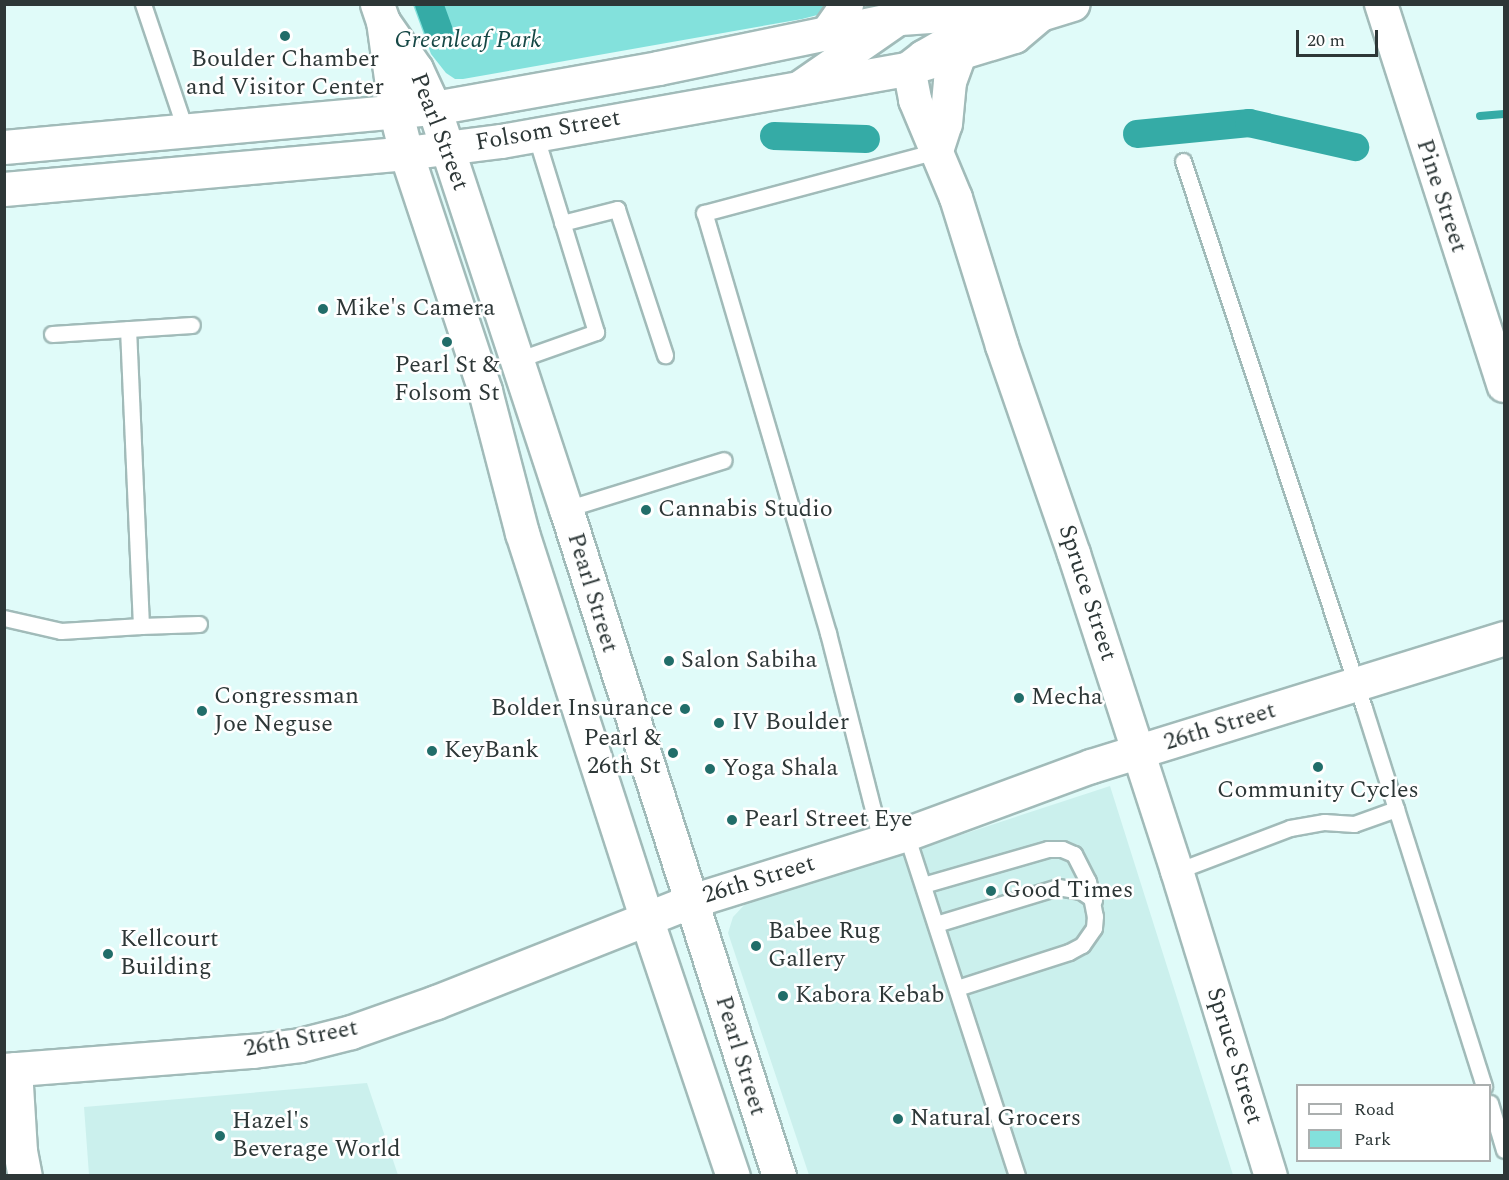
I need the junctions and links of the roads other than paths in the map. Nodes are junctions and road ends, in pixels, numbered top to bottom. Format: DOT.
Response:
graph roads {
  1 [pos="143,4"];
  2 [pos="847,4"];
  3 [pos="1074,4"];
  4 [pos="1381,4"];
  5 [pos="1003,10"];
  6 [pos="898,11"];
  7 [pos="380,13"];
  8 [pos="1041,15"];
  9 [pos="827,33"];
  10 [pos="960,54"];
  11 [pos="909,68"];
  12 [pos="802,86"];
  13 [pos="434,108"];
  14 [pos="396,113"];
  15 [pos="185,129"];
  16 [pos="535,134"];
  17 [pos="4,147"];
  18 [pos="448,148"];
  19 [pos="937,151"];
  20 [pos="406,153"];
  21 [pos="1183,160"];
  22 [pos="4,189"];
  23 [pos="562,223"];
  24 [pos="192,325"];
  25 [pos="128,329"];
  26 [pos="52,334"];
  27 [pos="665,355"];
  28 [pos="517,360"];
  29 [pos="1504,386"];
  30 [pos="499,445"];
  31 [pos="724,460"];
  32 [pos="566,509"];
  33 [pos="595,605"];
  34 [pos="4,618"];
  35 [pos="199,624"];
  36 [pos="141,626"];
  37 [pos="1504,638"];
  38 [pos="1357,685"];
  39 [pos="1137,752"];
  40 [pos="1396,809"];
  41 [pos="894,838"];
  42 [pos="1177,871"];
  43 [pos="923,885"];
  44 [pos="1094,900"];
  45 [pos="691,901"];
  46 [pos="646,918"];
  47 [pos="936,924"];
  48 [pos="957,988"];
  49 [pos="10,1070"];
  50 [pos="1483,1084"];
  51 [pos="707,1098"];
  52 [pos="1491,1106"];
  53 [pos="1504,1150"];
  54 [pos="25,1176"];
  55 [pos="733,1176"];
  56 [pos="754,1176"];
  57 [pos="779,1176"];
  58 [pos="1017,1176"];
  59 [pos="1271,1176"];
  1 -- 15 [label="lane"];
  2 -- 9 [label="street"];
  3 -- 8 [label="main road, Folsom Street"];
  4 -- 29 [label="street, Pine Street"];
  5 -- 6 [label="main road, Folsom Street"];
  5 -- 8 [label="main road, Folsom Street"];
  5 -- 11 [label="street"];
  6 -- 9 [label="main road, Folsom Street"];
  6 -- 12 [label="street"];
  7 -- 13 [label="main road, Pearl Street"];
  7 -- 14 [label="main road, Pearl Street"];
  8 -- 10 [label="main road, Folsom Street"];
  9 -- 13 [label="main road, Folsom Street"];
  10 -- 11 [label="main road, Folsom Street"];
  10 -- 19 [label="street"];
  11 -- 12 [label="main road, Folsom Street"];
  11 -- 19 [label="street, Spruce Street"];
  12 -- 16 [label="main road, Folsom Street"];
  13 -- 14 [label="main road, Folsom Street"];
  13 -- 18 [label="main road, Pearl Street"];
  14 -- 15 [label="main road, Folsom Street"];
  14 -- 20 [label="main road, Pearl Street"];
  15 -- 17 [label="main road, Folsom Street"];
  16 -- 18 [label="main road, Folsom Street"];
  16 -- 23 [label="lane"];
  18 -- 20 [label="main road, Folsom Street"];
  18 -- 28 [label="main road, Pearl Street"];
  19 -- 39 [label="street, Spruce Street"];
  19 -- 41 [label="lane"];
  20 -- 22 [label="main road, Folsom Street"];
  20 -- 30 [label="main road, Pearl Street"];
  21 -- 38 [label="lane"];
  23 -- 27 [label="lane"];
  23 -- 28 [label="lane"];
  24 -- 25 [label="lane"];
  25 -- 26 [label="lane"];
  25 -- 36 [label="lane"];
  28 -- 32 [label="main road, Pearl Street"];
  30 -- 33 [label="main road"];
  30 -- 46 [label="main road, Pearl Street"];
  31 -- 32 [label="lane"];
  32 -- 33 [label="main road, Pearl Street"];
  33 -- 45 [label="main road, Pearl Street"];
  34 -- 36 [label="lane"];
  35 -- 36 [label="lane"];
  37 -- 38 [label="main road, 26th Street"];
  38 -- 39 [label="main road, 26th Street"];
  38 -- 40 [label="lane"];
  39 -- 41 [label="main road, 26th Street"];
  39 -- 42 [label="street, Spruce Street"];
  40 -- 42 [label="lane"];
  40 -- 50 [label="lane"];
  41 -- 43 [label="lane"];
  41 -- 45 [label="main road, 26th Street"];
  42 -- 59 [label="street, Spruce Street"];
  43 -- 44 [label="lane"];
  43 -- 47 [label="lane"];
  44 -- 47 [label="lane"];
  44 -- 48 [label="lane"];
  45 -- 46 [label="main road, 26th Street"];
  45 -- 57 [label="main road, Pearl Street"];
  46 -- 49 [label="main road, 26th Street"];
  46 -- 51 [label="main road, Pearl Street"];
  47 -- 48 [label="lane"];
  48 -- 58 [label="lane"];
  49 -- 54 [label="main road"];
  51 -- 55 [label="main road, Pearl Street"];
  51 -- 56 [label="main road"];
  52 -- 53 [label="lane"];
}
